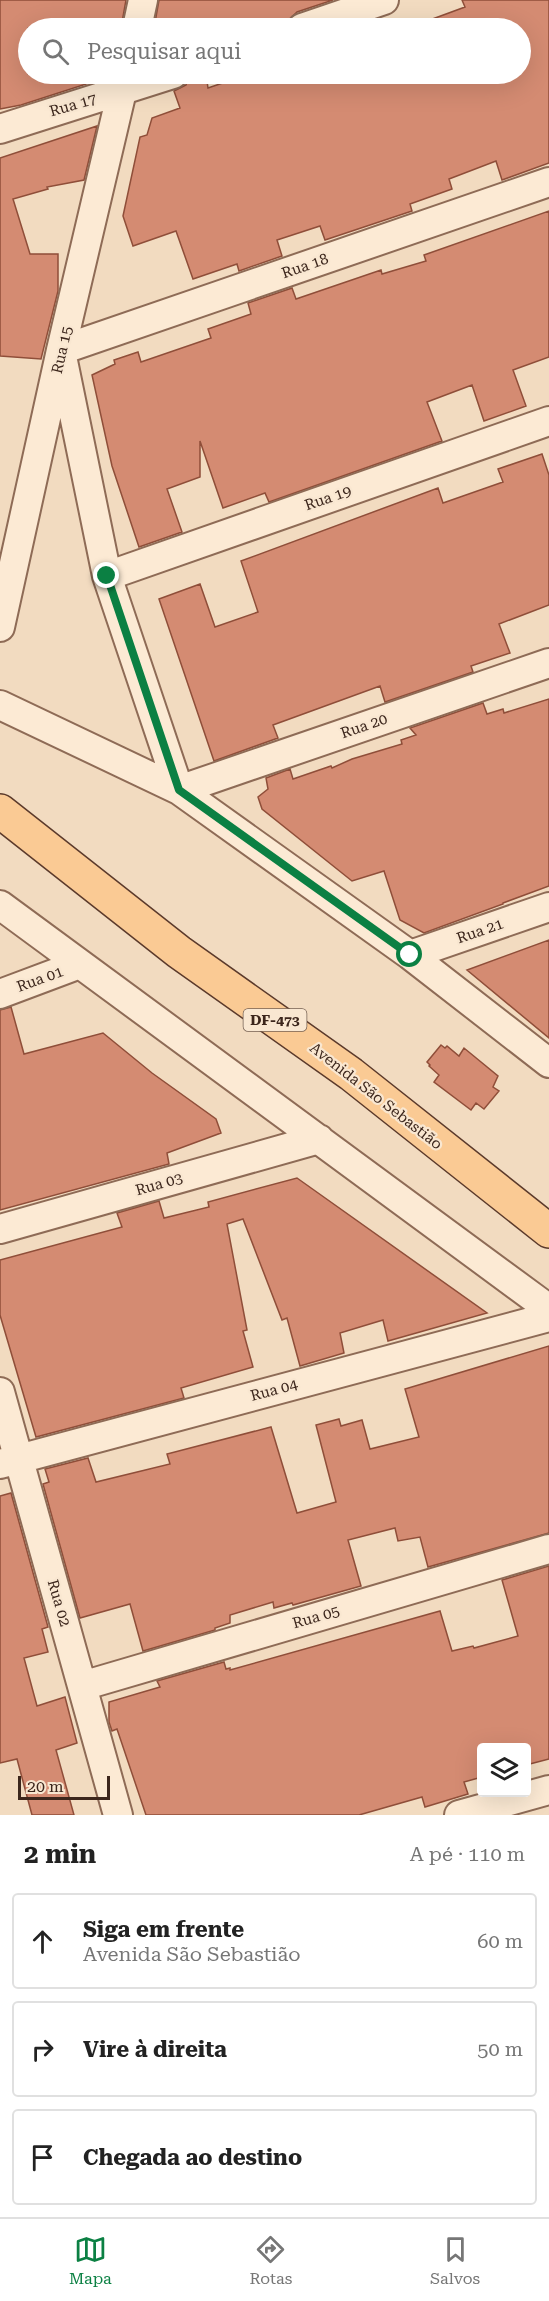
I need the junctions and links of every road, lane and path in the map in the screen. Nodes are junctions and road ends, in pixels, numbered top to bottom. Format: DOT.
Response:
graph roads {
  1 [pos="143,0"];
  2 [pos="384,0"];
  3 [pos="139,18"];
  4 [pos="331,18"];
  5 [pos="119,84"];
  6 [pos="124,84"];
  7 [pos="0,129"];
  8 [pos="549,182"];
  9 [pos="61,350"];
  10 [pos="549,421"];
  11 [pos="107,576"];
  12 [pos="0,627"];
  13 [pos="549,663"];
  14 [pos="0,705"];
  15 [pos="179,790"];
  16 [pos="0,811"];
  17 [pos="0,905"];
  18 [pos="549,907"];
  19 [pos="410,955"];
  20 [pos="80,964"];
  21 [pos="0,994"];
  22 [pos="549,1064"];
  23 [pos="319,1139"];
  24 [pos="0,1229"];
  25 [pos="549,1231"];
  26 [pos="549,1309"];
  27 [pos="549,1317"];
  28 [pos="0,1392"];
  29 [pos="9,1461"];
  30 [pos="549,1549"];
  31 [pos="82,1686"];
  32 [pos="549,1790"];
  33 [pos="118,1815"];
  34 [pos="459,1815"];
  1 -- 3 [label="street"];
  2 -- 4 [label="street"];
  5 -- 7 [label="street, Rua 17"];
  6 -- 9 [label="street, Rua 15"];
  8 -- 9 [label="street, Rua 18"];
  9 -- 11 [label="street"];
  9 -- 12 [label="street, Rua 15"];
  10 -- 11 [label="street, Rua 19"];
  11 -- 15 [label="street"];
  13 -- 15 [label="street, Rua 20"];
  14 -- 15 [label="street"];
  15 -- 19 [label="street"];
  16 -- 25 [label="main road, Avenida São Sebastião / DF-473"];
  17 -- 20 [label="street"];
  18 -- 19 [label="street, Rua 21"];
  19 -- 22 [label="street"];
  20 -- 21 [label="street, Rua 01"];
  20 -- 23 [label="street"];
  23 -- 24 [label="street, Rua 03"];
  23 -- 26 [label="street"];
  27 -- 29 [label="street, Rua 04"];
  28 -- 29 [label="street, Rua 02"];
  29 -- 31 [label="street, Rua 02"];
  30 -- 31 [label="street, Rua 05"];
  31 -- 33 [label="street, Rua 02"];
  32 -- 34 [label="street"];
}
